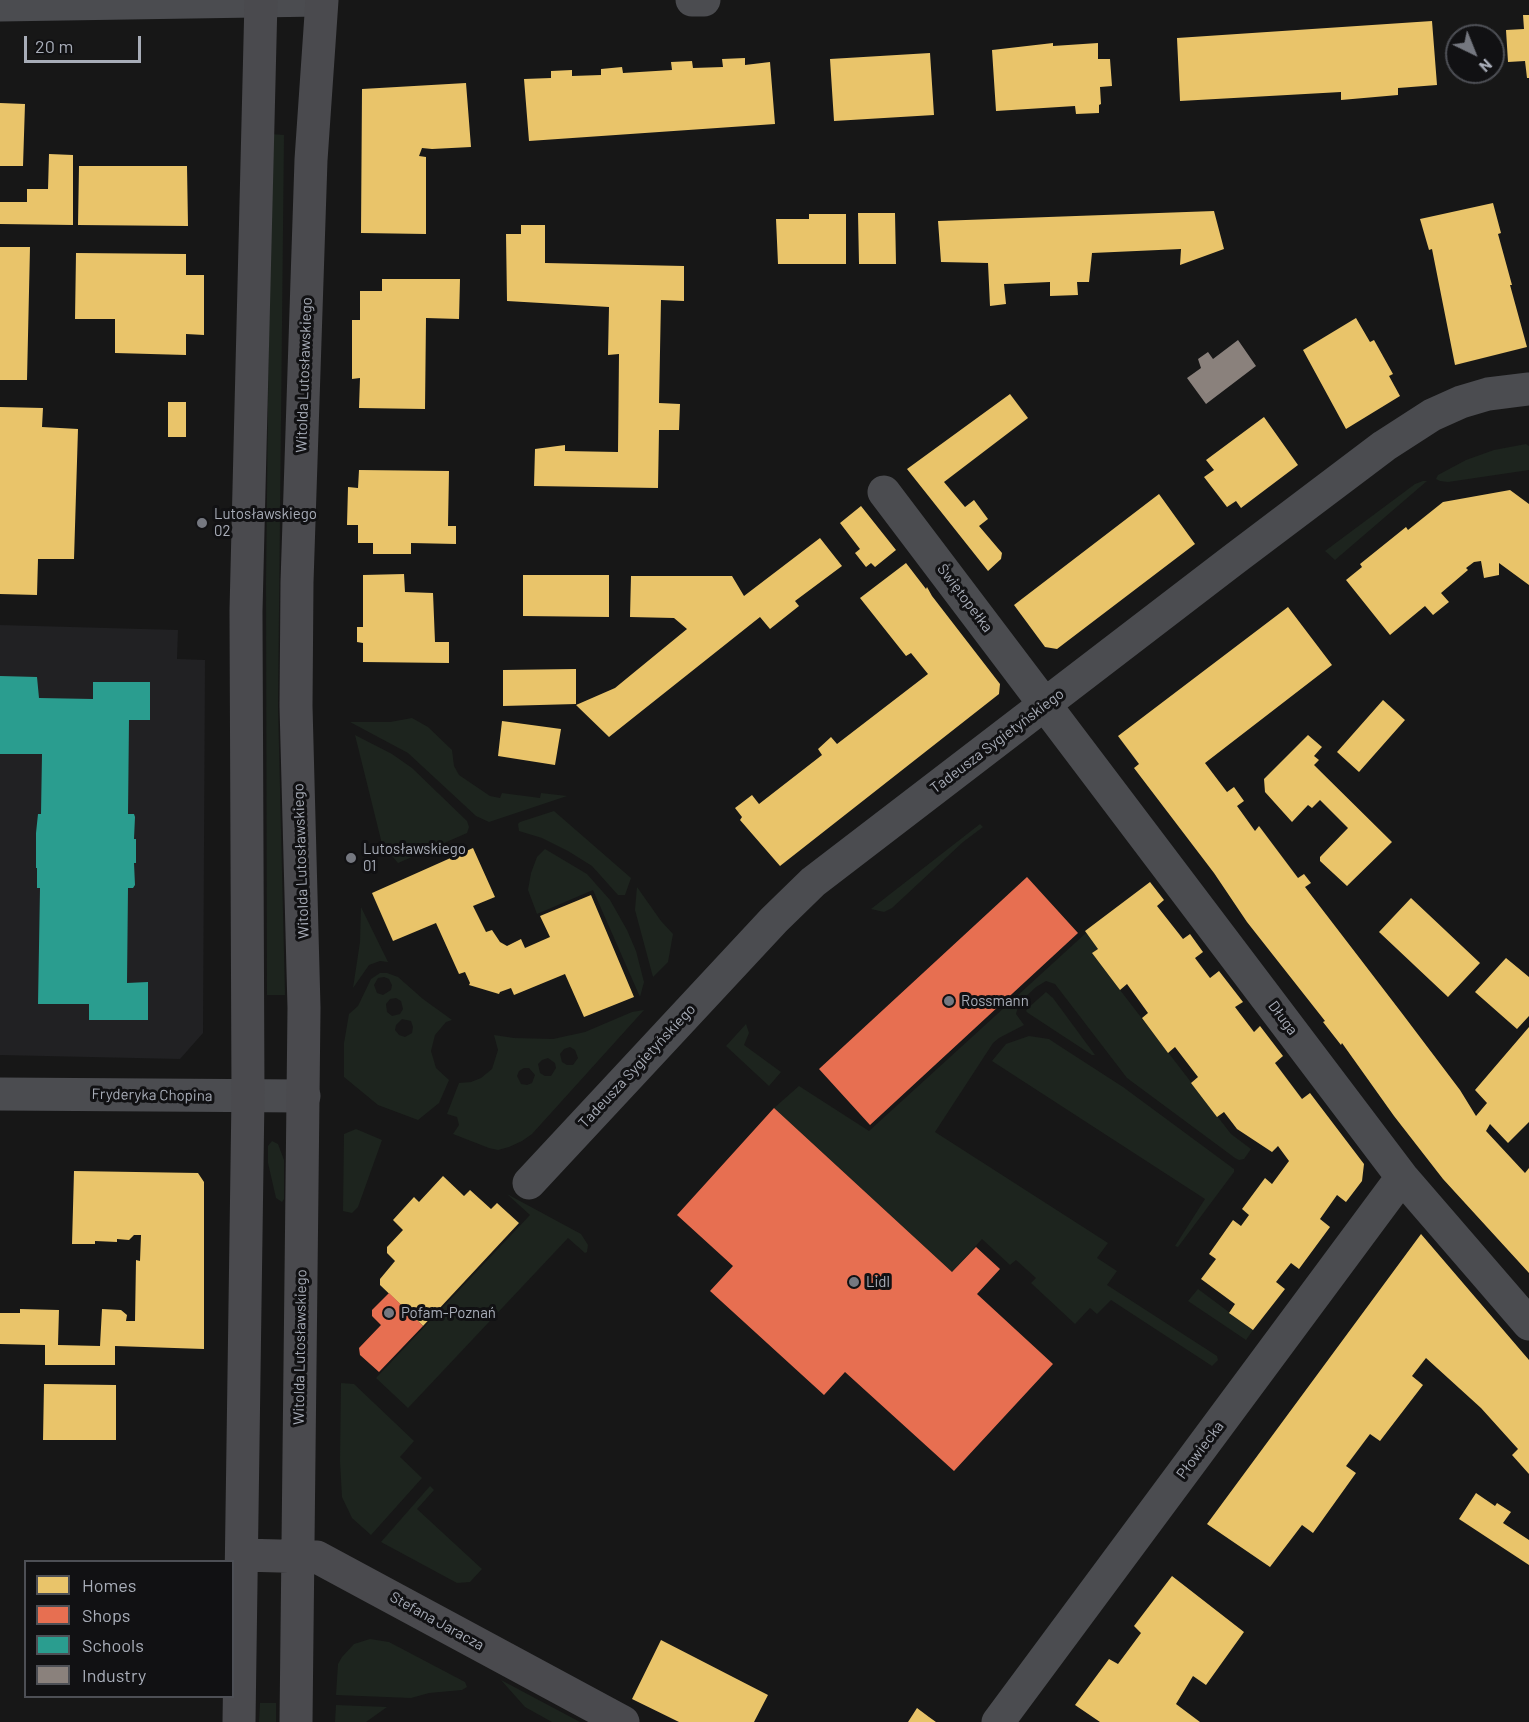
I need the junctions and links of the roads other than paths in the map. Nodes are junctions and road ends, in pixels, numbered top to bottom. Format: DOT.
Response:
graph roads {
  1 [pos="321,0"];
  2 [pos="692,0"];
  3 [pos="704,0"];
  4 [pos="261,1"];
  5 [pos="0,5"];
  6 [pos="1529,389"];
  7 [pos="884,492"];
  8 [pos="1046,704"];
  9 [pos="0,1094"];
  10 [pos="248,1096"];
  11 [pos="304,1096"];
  12 [pos="1402,1177"];
  13 [pos="529,1183"];
  14 [pos="1529,1323"];
  15 [pos="242,1555"];
  16 [pos="298,1556"];
  17 [pos="239,1722"];
  18 [pos="296,1722"];
  19 [pos="623,1722"];
  20 [pos="998,1722"];
  1 -- 4 [label="street"];
  1 -- 11 [label="main road, Witolda Lutosławskiego"];
  2 -- 3 [label="street"];
  4 -- 5 [label="street"];
  4 -- 10 [label="main road"];
  6 -- 8 [label="street, Tadeusza Sygietyńskiego"];
  7 -- 8 [label="street, Świętopełka"];
  8 -- 12 [label="street, Długa"];
  8 -- 13 [label="street, Tadeusza Sygietyńskiego"];
  9 -- 10 [label="street, Fryderyka Chopina"];
  10 -- 11 [label="street, Fryderyka Chopina"];
  10 -- 15 [label="main road"];
  11 -- 16 [label="main road, Witolda Lutosławskiego"];
  12 -- 14 [label="street, Długa"];
  12 -- 20 [label="street, Płowiecka"];
  15 -- 16 [label="main road, Stefana Jaracza"];
  15 -- 17 [label="main road"];
  16 -- 18 [label="main road, Witolda Lutosławskiego"];
  16 -- 19 [label="main road, Stefana Jaracza"];
}
